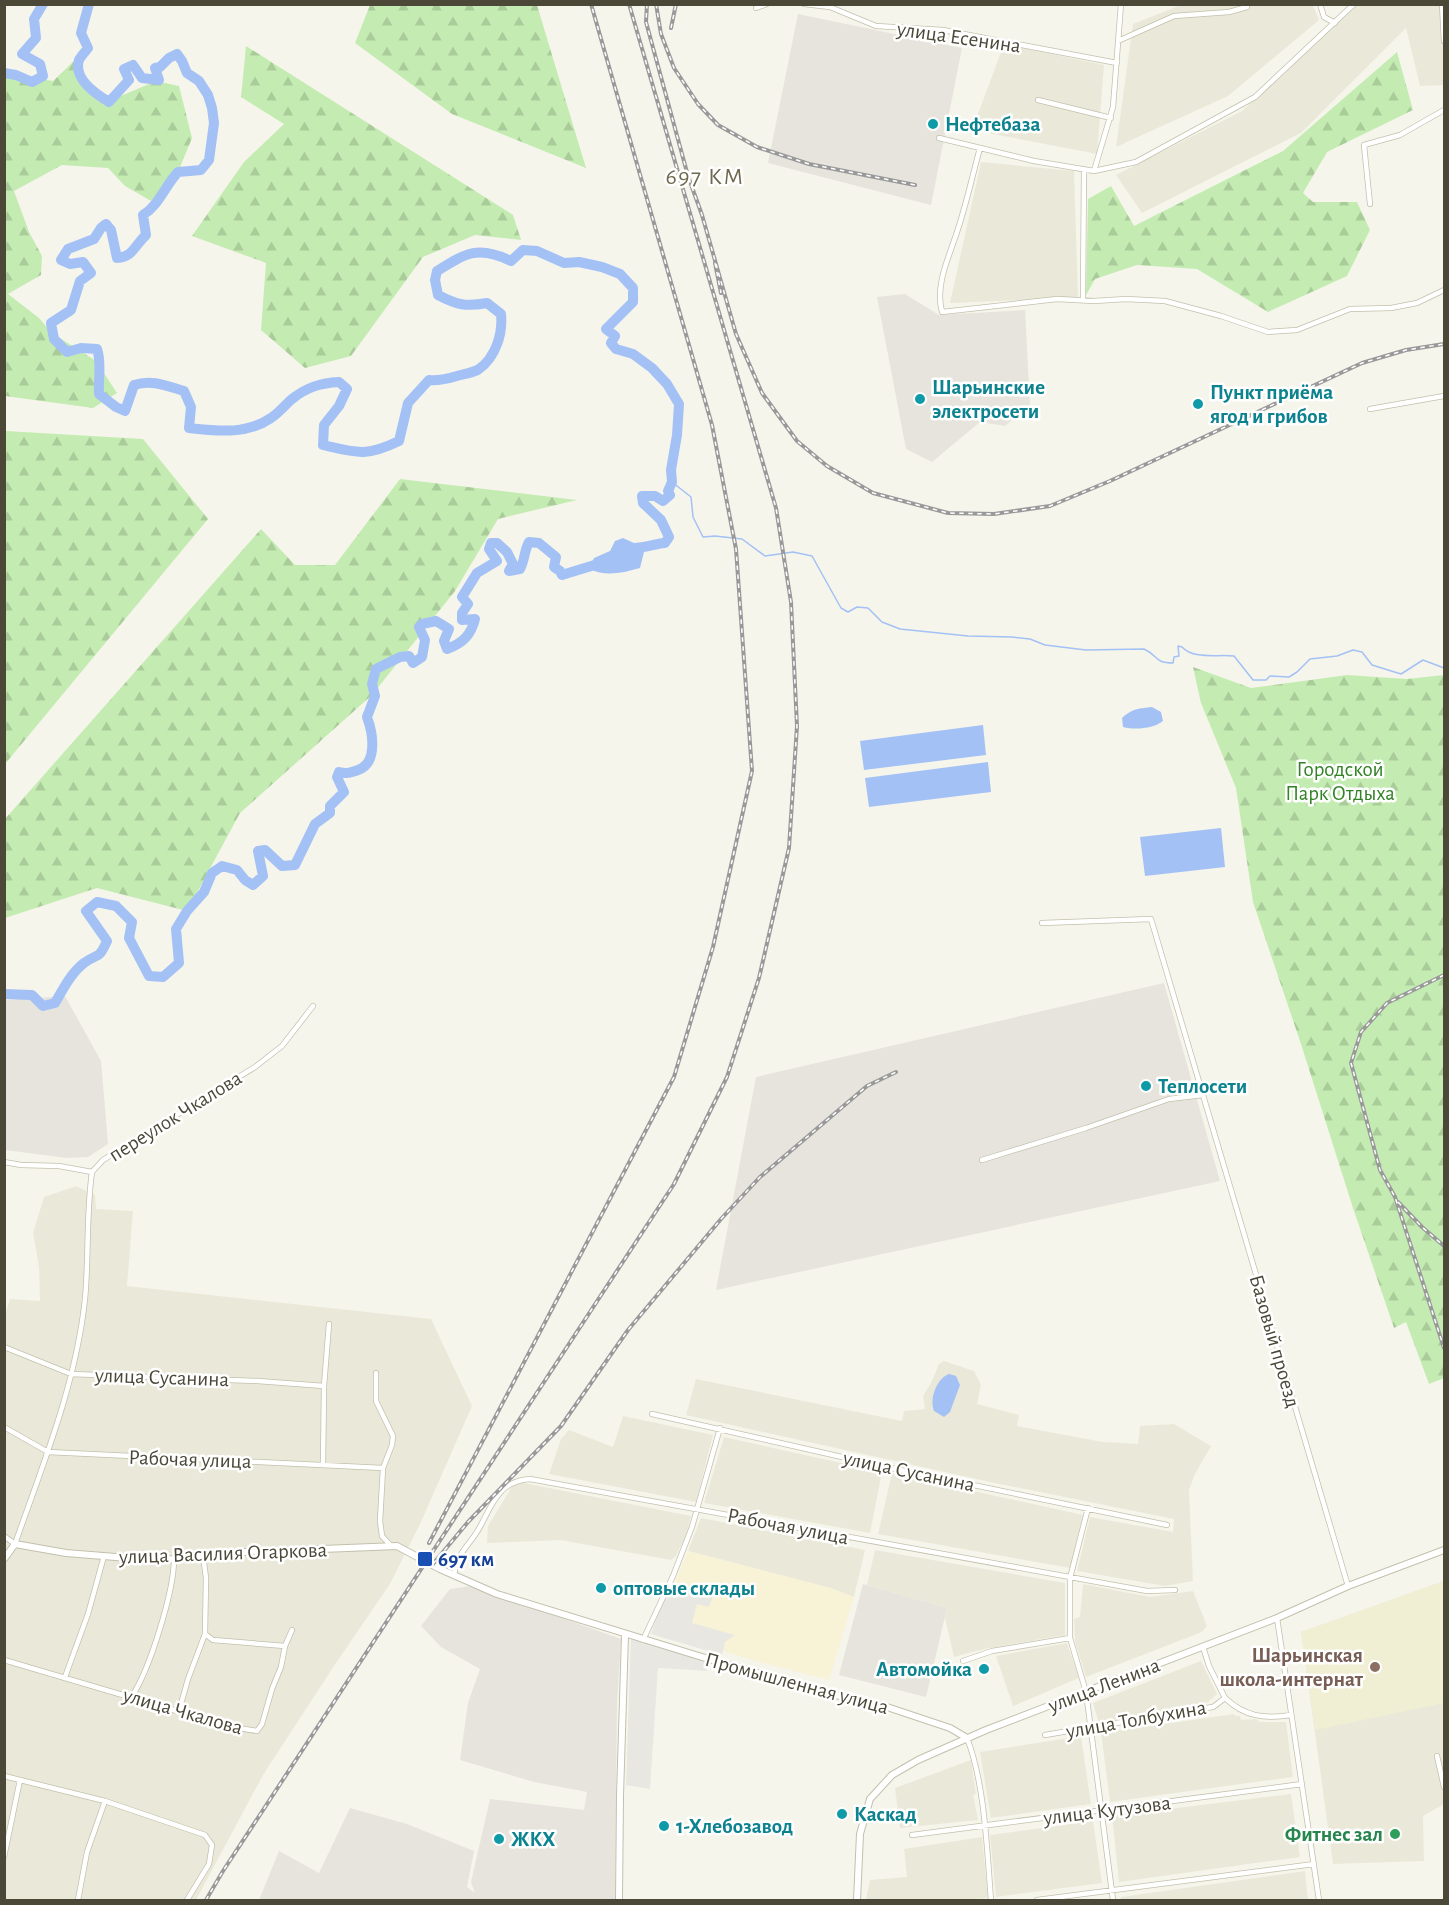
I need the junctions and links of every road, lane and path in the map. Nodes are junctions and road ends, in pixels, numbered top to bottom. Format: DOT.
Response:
graph roads {
  1 [pos="767,4"];
  2 [pos="804,4"];
  3 [pos="1121,4"];
  4 [pos="1320,4"];
  5 [pos="1354,4"];
  6 [pos="1442,4"];
  7 [pos="1247,6"];
  8 [pos="756,8"];
  9 [pos="1335,23"];
  10 [pos="1118,40"];
  11 [pos="1444,41"];
  12 [pos="1116,63"];
  13 [pos="1038,100"];
  14 [pos="1444,110"];
  15 [pos="1111,118"];
  16 [pos="939,138"];
  17 [pos="980,148"];
  18 [pos="1084,169"];
  19 [pos="1094,171"];
  20 [pos="1370,204"];
  21 [pos="1444,290"];
  22 [pos="1083,300"];
  23 [pos="1444,396"];
  24 [pos="1370,410"];
  25 [pos="1042,923"];
  26 [pos="313,1006"];
  27 [pos="1203,1095"];
  28 [pos="982,1160"];
  29 [pos="4,1162"];
  30 [pos="92,1172"];
  31 [pos="329,1324"];
  32 [pos="4,1347"];
  33 [pos="376,1373"];
  34 [pos="71,1374"];
  35 [pos="324,1386"];
  36 [pos="652,1414"];
  37 [pos="4,1426"];
  38 [pos="720,1428"];
  39 [pos="48,1452"];
  40 [pos="323,1465"];
  41 [pos="383,1468"];
  42 [pos="1089,1508"];
  43 [pos="698,1509"];
  44 [pos="1167,1525"];
  45 [pos="4,1536"];
  46 [pos="15,1544"];
  47 [pos="390,1546"];
  48 [pos="1444,1550"];
  49 [pos="203,1555"];
  50 [pos="104,1556"];
  51 [pos="4,1559"];
  52 [pos="174,1559"];
  53 [pos="454,1575"];
  54 [pos="1070,1578"];
  55 [pos="1348,1586"];
  56 [pos="1175,1590"];
  57 [pos="1278,1618"];
  58 [pos="292,1630"];
  59 [pos="205,1634"];
  60 [pos="625,1635"];
  61 [pos="1070,1638"];
  62 [pos="644,1640"];
  63 [pos="285,1646"];
  64 [pos="1203,1647"];
  65 [pos="4,1660"];
  66 [pos="963,1661"];
  67 [pos="65,1677"];
  68 [pos="1086,1692"];
  69 [pos="132,1696"];
  70 [pos="1226,1698"];
  71 [pos="179,1711"];
  72 [pos="1291,1715"];
  73 [pos="1090,1728"];
  74 [pos="1044,1735"];
  75 [pos="967,1738"];
  76 [pos="1437,1756"];
  77 [pos="4,1776"];
  78 [pos="20,1780"];
  79 [pos="1302,1784"];
  80 [pos="1444,1787"];
  81 [pos="105,1801"];
  82 [pos="1102,1811"];
  83 [pos="985,1825"];
  84 [pos="912,1835"];
  85 [pos="4,1857"];
  86 [pos="1314,1864"];
  87 [pos="1111,1889"];
  88 [pos="78,1900"];
  89 [pos="187,1900"];
  90 [pos="619,1900"];
  91 [pos="857,1900"];
  92 [pos="991,1900"];
  93 [pos="1036,1900"];
  94 [pos="1113,1900"];
  95 [pos="1319,1900"];
  1 -- 8 [label="street"];
  2 -- 12 [label="street, улица Есенина"];
  3 -- 10 [label="street"];
  4 -- 9 [label="street"];
  5 -- 9 [label="street"];
  6 -- 11 [label="street"];
  7 -- 10 [label="street"];
  9 -- 19 [label="street"];
  10 -- 12 [label="street"];
  12 -- 15 [label="street"];
  13 -- 15 [label="street"];
  14 -- 20 [label="street"];
  15 -- 19 [label="street"];
  16 -- 17 [label="street"];
  17 -- 18 [label="street"];
  17 -- 22 [label="street"];
  18 -- 19 [label="street"];
  18 -- 22 [label="street"];
  21 -- 22 [label="street"];
  23 -- 24 [label="street"];
  25 -- 27 [label="street, Базовый проезд"];
  26 -- 30 [label="street, переулок Чкалова"];
  27 -- 28 [label="street"];
  27 -- 55 [label="street, Базовый проезд"];
  29 -- 30 [label="street"];
  30 -- 34 [label="street, переулок Чкалова"];
  31 -- 35 [label="street"];
  32 -- 34 [label="street, улица Сусанина"];
  33 -- 41 [label="street"];
  34 -- 35 [label="street, улица Сусанина"];
  34 -- 39 [label="street, переулок Чкалова"];
  35 -- 40 [label="street"];
  36 -- 38 [label="street, улица Сусанина"];
  37 -- 39 [label="street, Рабочая улица"];
  38 -- 42 [label="street, улица Сусанина"];
  38 -- 43 [label="street"];
  39 -- 40 [label="street, Рабочая улица"];
  39 -- 46 [label="street, переулок Чкалова"];
  40 -- 41 [label="street, Рабочая улица"];
  41 -- 47 [label="street"];
  42 -- 44 [label="street, улица Сусанина"];
  42 -- 54 [label="street"];
  43 -- 53 [label="street, Рабочая улица"];
  43 -- 54 [label="street, Рабочая улица"];
  43 -- 62 [label="street"];
  45 -- 46 [label="street, улица Василия Огаркова"];
  46 -- 50 [label="street, улица Василия Огаркова"];
  46 -- 51 [label="street, переулок Чкалова"];
  47 -- 49 [label="street, улица Василия Огаркова"];
  47 -- 53 [label="street, улица Василия Огаркова"];
  48 -- 55 [label="street, улица Ленина"];
  49 -- 52 [label="street, улица Василия Огаркова"];
  49 -- 59 [label="street"];
  50 -- 52 [label="street, улица Василия Огаркова"];
  50 -- 67 [label="street"];
  52 -- 69 [label="street"];
  53 -- 60 [label="street, Промышленная улица"];
  54 -- 56 [label="street, Рабочая улица"];
  54 -- 61 [label="street"];
  55 -- 57 [label="street, улица Ленина"];
  57 -- 64 [label="street, улица Ленина"];
  57 -- 72 [label="street"];
  58 -- 63 [label="street, улица Чкалова"];
  59 -- 63 [label="street"];
  59 -- 71 [label="street"];
  60 -- 62 [label="street, Промышленная улица"];
  60 -- 90 [label="street"];
  61 -- 66 [label="street"];
  61 -- 68 [label="street"];
  62 -- 75 [label="street, Промышленная улица"];
  63 -- 71 [label="street, улица Чкалова"];
  64 -- 68 [label="street, улица Ленина"];
  64 -- 70 [label="street"];
  65 -- 67 [label="street, улица Чкалова"];
  67 -- 69 [label="street, улица Чкалова"];
  68 -- 73 [label="street"];
  68 -- 75 [label="street, улица Ленина"];
  69 -- 71 [label="street, улица Чкалова"];
  70 -- 72 [label="street, улица Толбухина"];
  70 -- 73 [label="street, улица Толбухина"];
  72 -- 79 [label="street"];
  73 -- 74 [label="street, улица Толбухина"];
  73 -- 82 [label="street"];
  75 -- 83 [label="street"];
  75 -- 91 [label="street, улица Ленина"];
  76 -- 80 [label="street"];
  77 -- 78 [label="street"];
  78 -- 81 [label="street"];
  78 -- 85 [label="street"];
  79 -- 82 [label="street, улица Кутузова"];
  79 -- 86 [label="street"];
  81 -- 88 [label="street"];
  81 -- 89 [label="street"];
  82 -- 83 [label="street, улица Кутузова"];
  82 -- 87 [label="street"];
  83 -- 84 [label="street, улица Кутузова"];
  83 -- 92 [label="street"];
  86 -- 87 [label="street"];
  86 -- 95 [label="street"];
  87 -- 93 [label="street"];
  87 -- 94 [label="street"];
}
